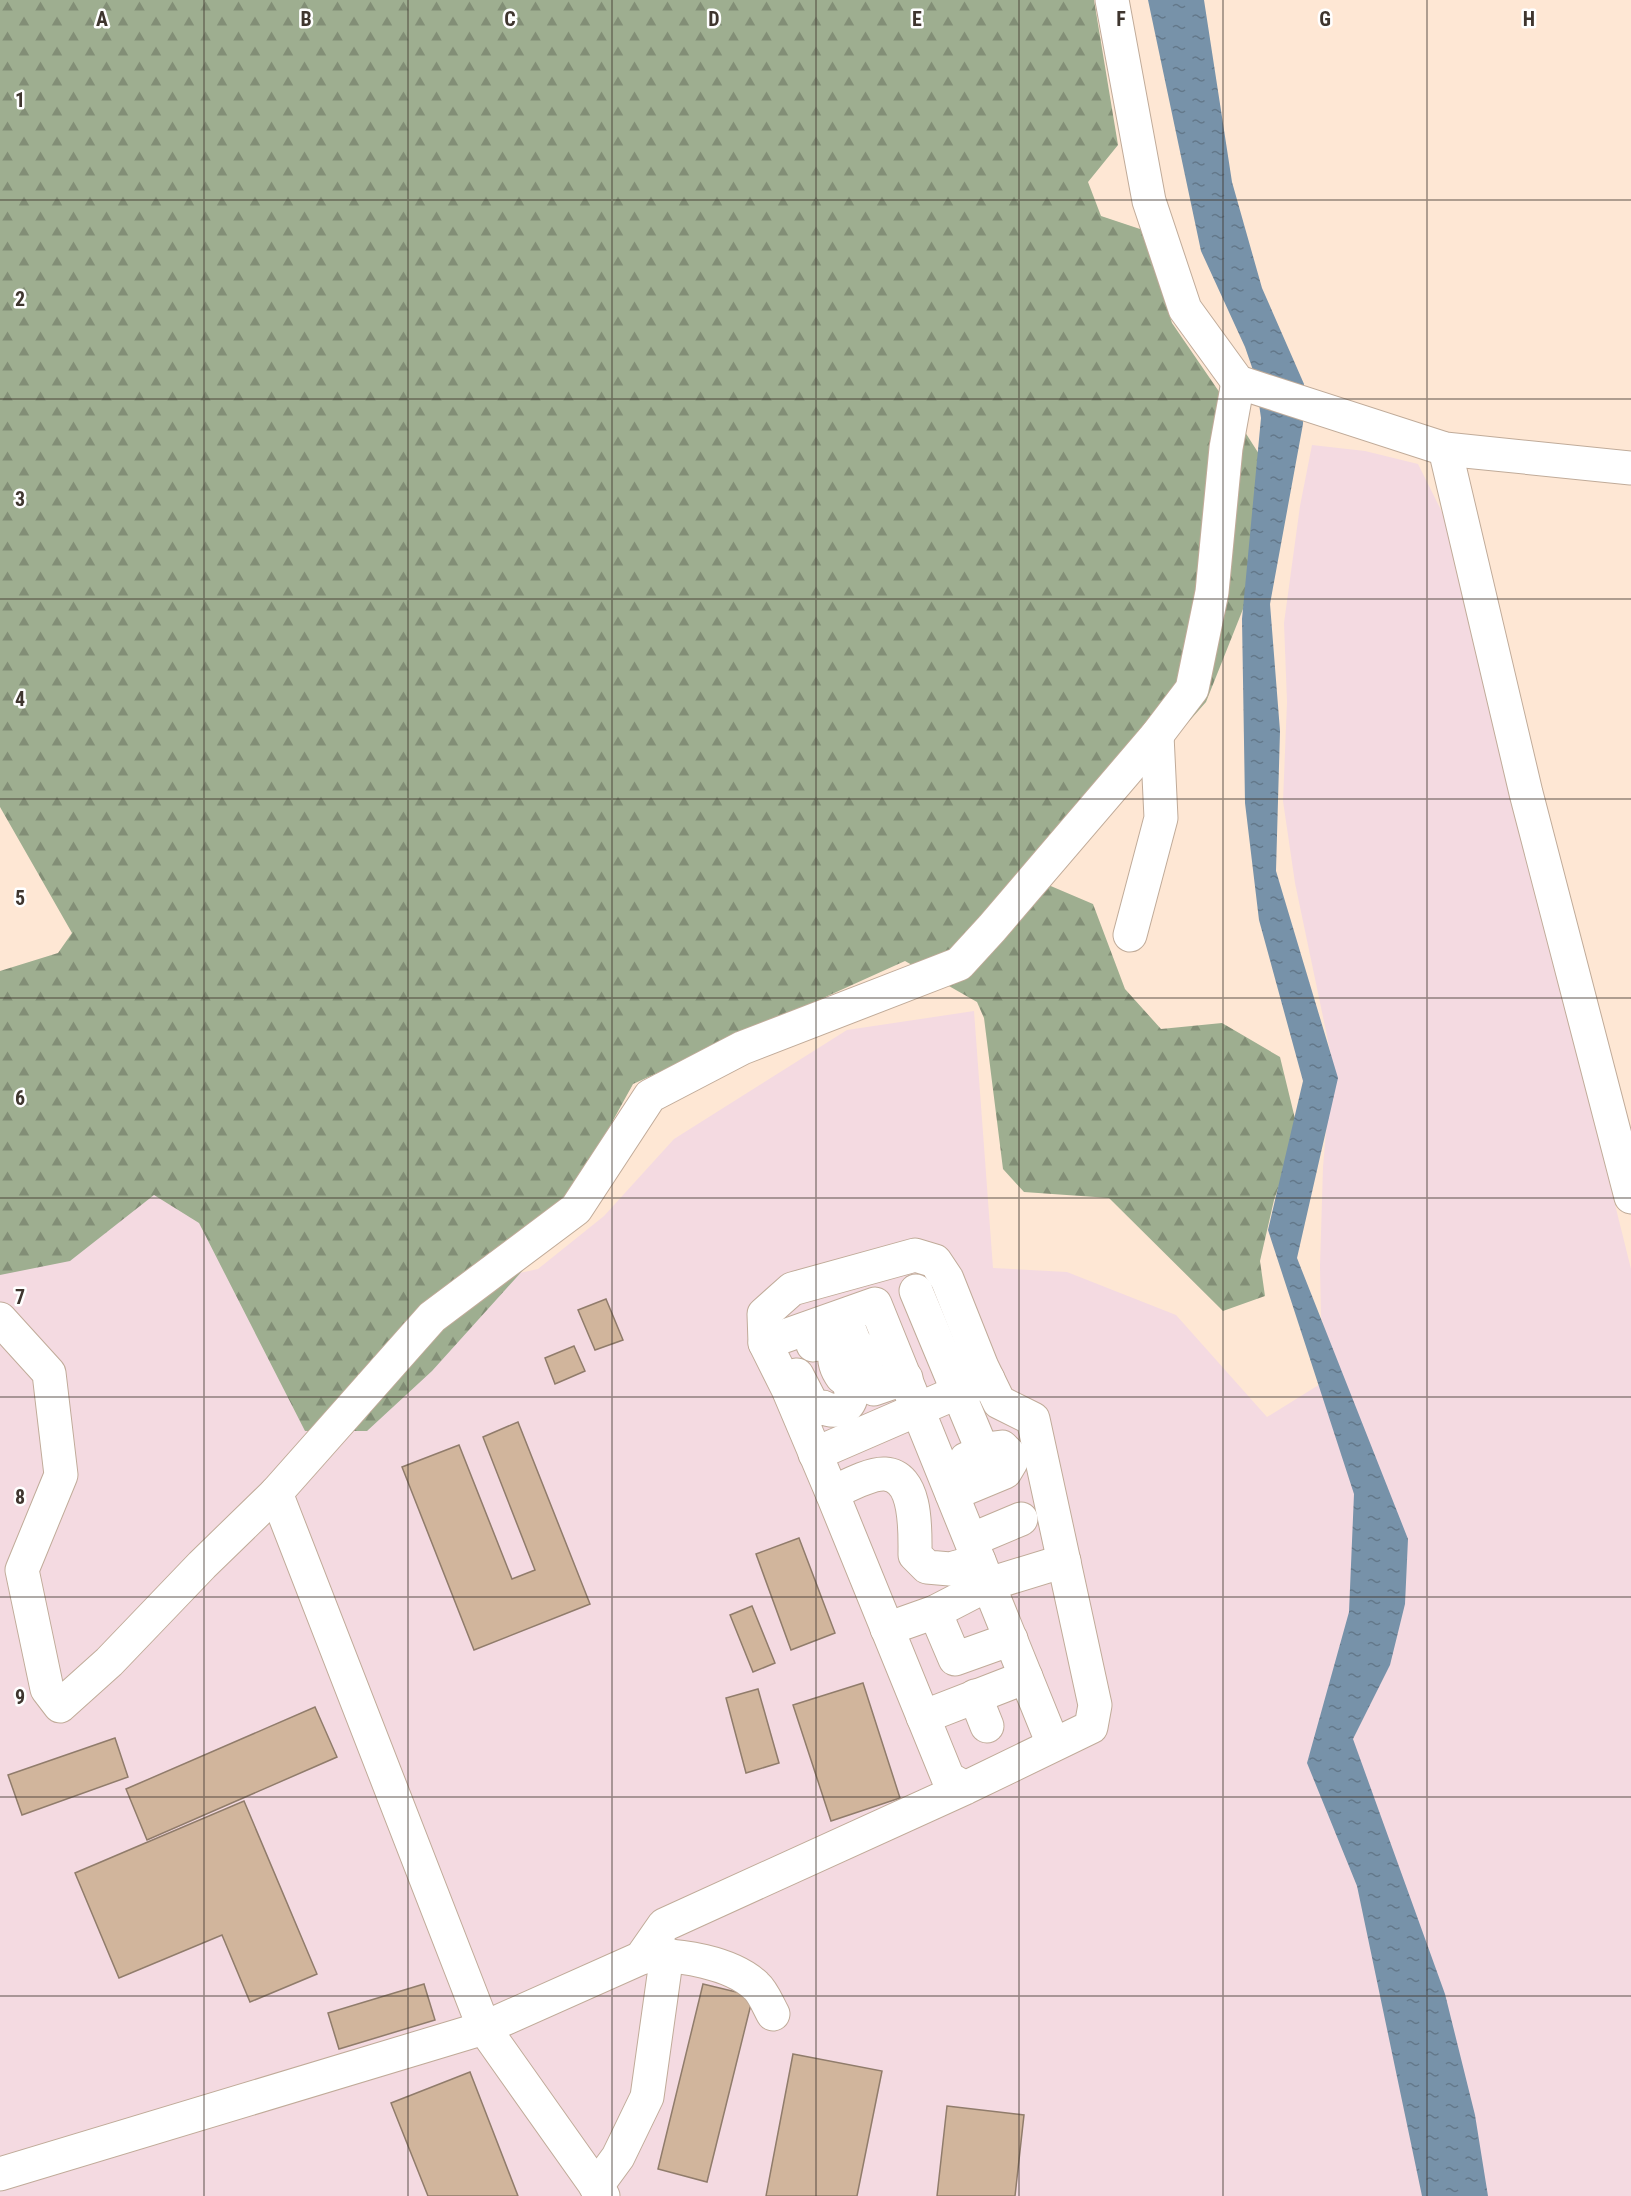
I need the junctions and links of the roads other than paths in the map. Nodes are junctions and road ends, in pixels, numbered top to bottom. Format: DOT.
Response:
graph roads {
  1 [pos="1112,0"];
  2 [pos="1238,382"];
  3 [pos="1445,449"];
  4 [pos="1631,468"];
  5 [pos="1157,735"];
  6 [pos="1130,935"];
  7 [pos="1631,1197"];
  8 [pos="947,1279"];
  9 [pos="916,1291"];
  10 [pos="875,1304"];
  11 [pos="0,1318"];
  12 [pos="782,1344"];
  13 [pos="853,1366"];
  14 [pos="906,1378"];
  15 [pos="988,1379"];
  16 [pos="958,1392"];
  17 [pos="918,1409"];
  18 [pos="816,1454"];
  19 [pos="947,1482"];
  20 [pos="276,1493"];
  21 [pos="832,1493"];
  22 [pos="1021,1519"];
  23 [pos="1064,1561"];
  24 [pos="980,1562"];
  25 [pos="935,1612"];
  26 [pos="887,1629"];
  27 [pos="1011,1639"];
  28 [pos="1026,1677"];
  29 [pos="975,1696"];
  30 [pos="923,1717"];
  31 [pos="987,1726"];
  32 [pos="1053,1744"];
  33 [pos="965,1788"];
  34 [pos="654,1956"];
  35 [pos="773,2014"];
  36 [pos="484,2028"];
  37 [pos="0,2174"];
  38 [pos="599,2191"];
  1 -- 2 [label="street"];
  2 -- 3 [label="street"];
  2 -- 5 [label="street"];
  3 -- 4 [label="street"];
  3 -- 7 [label="street"];
  5 -- 6 [label="street"];
  5 -- 20 [label="street"];
  8 -- 9 [label="street"];
  8 -- 12 [label="street"];
  8 -- 15 [label="street"];
  9 -- 10 [label="street"];
  9 -- 16 [label="street"];
  10 -- 12 [label="street"];
  10 -- 14 [label="street"];
  11 -- 20 [label="street"];
  12 -- 13 [label="street"];
  12 -- 13 [label="street"];
  12 -- 18 [label="street"];
  13 -- 14 [label="street"];
  14 -- 17 [label="street"];
  15 -- 16 [label="street"];
  15 -- 23 [label="street"];
  16 -- 17 [label="street"];
  16 -- 19 [label="street"];
  17 -- 18 [label="street"];
  17 -- 19 [label="street"];
  18 -- 21 [label="street"];
  19 -- 24 [label="street"];
  20 -- 36 [label="street"];
  21 -- 24 [label="street"];
  21 -- 26 [label="street"];
  22 -- 24 [label="street"];
  23 -- 24 [label="street"];
  23 -- 32 [label="street"];
  24 -- 25 [label="street"];
  24 -- 27 [label="street"];
  25 -- 26 [label="street"];
  25 -- 27 [label="street"];
  26 -- 30 [label="street"];
  27 -- 28 [label="street"];
  28 -- 29 [label="street"];
  28 -- 32 [label="street"];
  29 -- 30 [label="street"];
  29 -- 31 [label="street"];
  30 -- 33 [label="street"];
  32 -- 33 [label="street"];
  33 -- 34 [label="street"];
  34 -- 35 [label="street"];
  34 -- 36 [label="street"];
  34 -- 38 [label="street"];
  36 -- 37 [label="street"];
  36 -- 38 [label="street"];
}
